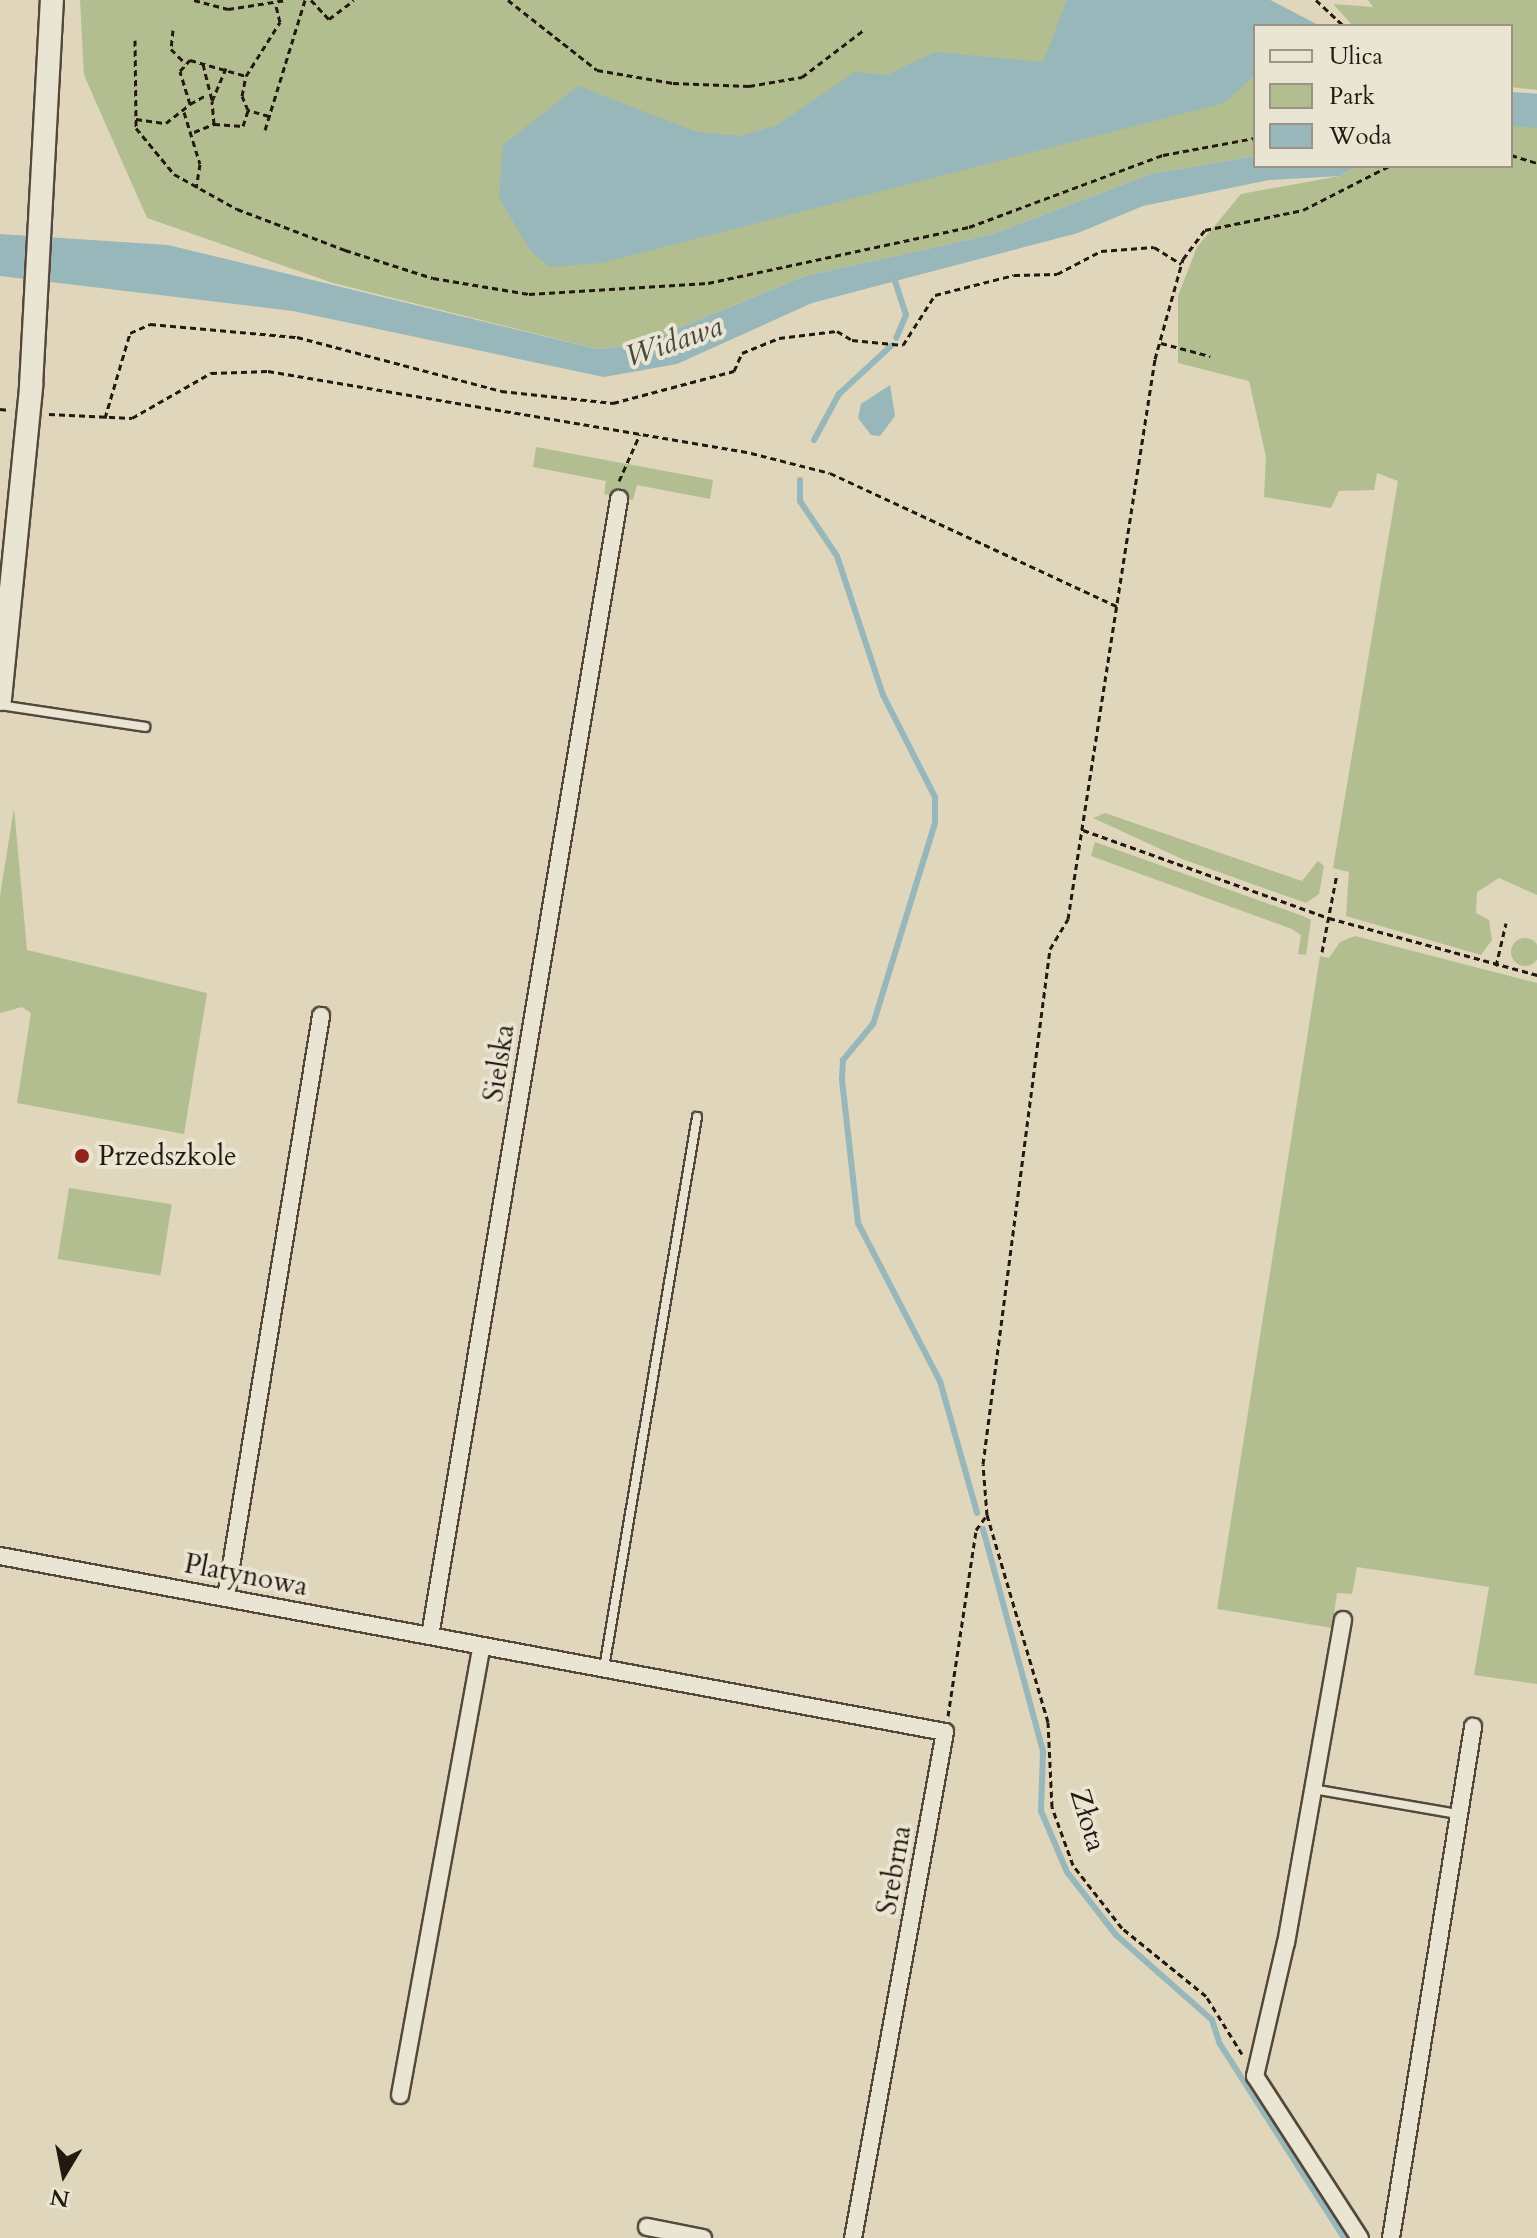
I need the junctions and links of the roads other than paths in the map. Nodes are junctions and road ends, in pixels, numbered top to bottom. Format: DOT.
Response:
graph roads {
  1 [pos="52,0"];
  2 [pos="619,499"];
  3 [pos="0,699"];
  4 [pos="0,705"];
  5 [pos="145,727"];
  6 [pos="321,1016"];
  7 [pos="697,1117"];
  8 [pos="0,1556"];
  9 [pos="226,1597"];
  10 [pos="1343,1620"];
  11 [pos="430,1636"];
  12 [pos="482,1646"];
  13 [pos="604,1668"];
  14 [pos="1473,1727"];
  15 [pos="945,1732"];
  16 [pos="1313,1789"];
  17 [pos="1458,1814"];
  18 [pos="400,2095"];
  19 [pos="647,2227"];
  20 [pos="703,2238"];
  21 [pos="853,2238"];
  22 [pos="1360,2238"];
  23 [pos="1391,2238"];
  1 -- 3 [label="street"];
  2 -- 11 [label="street, Sielska"];
  4 -- 5 [label="lane"];
  6 -- 9 [label="street"];
  7 -- 13 [label="lane"];
  8 -- 9 [label="street, Platynowa"];
  9 -- 11 [label="street, Platynowa"];
  10 -- 16 [label="street"];
  11 -- 12 [label="street, Platynowa"];
  12 -- 13 [label="street, Platynowa"];
  12 -- 18 [label="street"];
  13 -- 15 [label="street, Platynowa"];
  14 -- 17 [label="street"];
  15 -- 21 [label="street, Srebrna"];
  16 -- 17 [label="lane"];
  16 -- 22 [label="street"];
  17 -- 23 [label="street"];
  19 -- 20 [label="street"];
}
